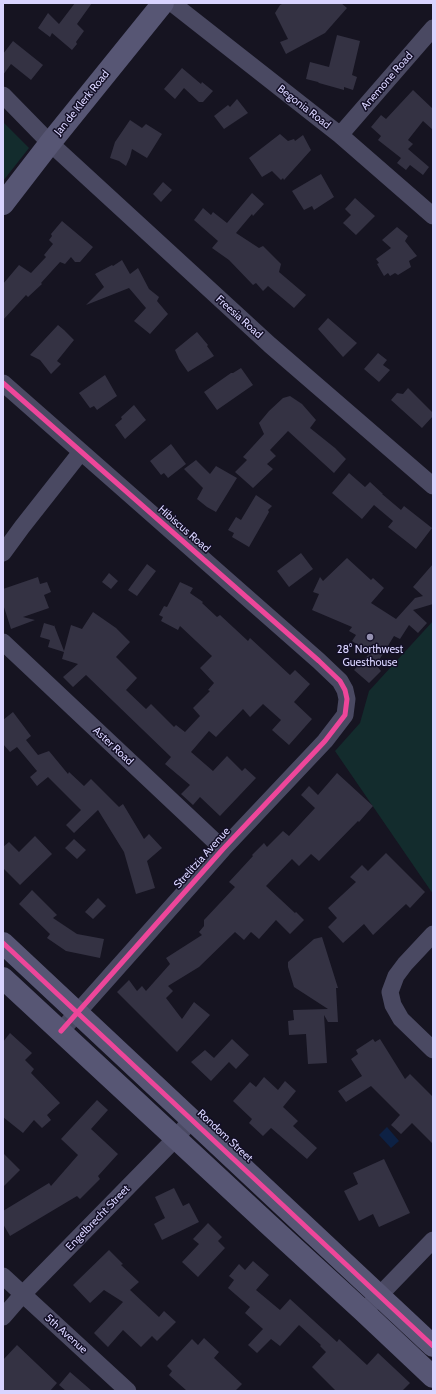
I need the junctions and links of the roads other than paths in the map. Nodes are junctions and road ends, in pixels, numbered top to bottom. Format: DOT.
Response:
graph roads {
  1 [pos="163,3"];
  2 [pos="172,3"];
  3 [pos="433,28"];
  4 [pos="3,95"];
  5 [pos="340,135"];
  6 [pos="50,143"];
  7 [pos="3,204"];
  8 [pos="433,216"];
  9 [pos="3,383"];
  10 [pos="81,452"];
  11 [pos="433,486"];
  12 [pos="3,553"];
  13 [pos="3,642"];
  14 [pos="346,694"];
  15 [pos="223,849"];
  16 [pos="433,934"];
  17 [pos="3,943"];
  18 [pos="3,978"];
  19 [pos="78,1012"];
  20 [pos="61,1031"];
  21 [pos="433,1050"];
  22 [pos="192,1119"];
  23 [pos="176,1138"];
  24 [pos="433,1240"];
  25 [pos="3,1276"];
  26 [pos="379,1294"];
  27 [pos="22,1295"];
  28 [pos="364,1312"];
  29 [pos="3,1317"];
  30 [pos="433,1346"];
  31 [pos="433,1377"];
  32 [pos="128,1391"];
  1 -- 6 [label="street, Jan de Klerk Road"];
  2 -- 5 [label="street, Begonia Road"];
  3 -- 5 [label="street, Anemone Road"];
  4 -- 6 [label="street, Freesia Road"];
  5 -- 8 [label="street, Begonia Road"];
  6 -- 7 [label="street, Jan de Klerk Road"];
  6 -- 11 [label="street, Freesia Road"];
  9 -- 10 [label="street, Hibiscus Road"];
  10 -- 12 [label="street"];
  10 -- 14 [label="street, Hibiscus Road"];
  13 -- 15 [label="street, Aster Road"];
  14 -- 15 [label="street, Strelitzia Avenue"];
  15 -- 19 [label="street, Strelitzia Avenue"];
  16 -- 21 [label="street"];
  17 -- 19 [label="street, Rondom Street"];
  18 -- 20 [label="street"];
  19 -- 20 [label="street, Strelitzia Avenue"];
  19 -- 22 [label="street, Rondom Street"];
  20 -- 23 [label="street"];
  22 -- 23 [label="street, Engelbrecht Street"];
  22 -- 26 [label="street, Rondom Street"];
  23 -- 27 [label="street, Engelbrecht Street"];
  23 -- 28 [label="street"];
  24 -- 26 [label="street"];
  25 -- 27 [label="street, 5th Avenue"];
  26 -- 28 [label="street"];
  26 -- 30 [label="street, Rondom Street"];
  27 -- 29 [label="street, Engelbrecht Street"];
  27 -- 32 [label="street, 5th Avenue"];
  28 -- 31 [label="street"];
}
